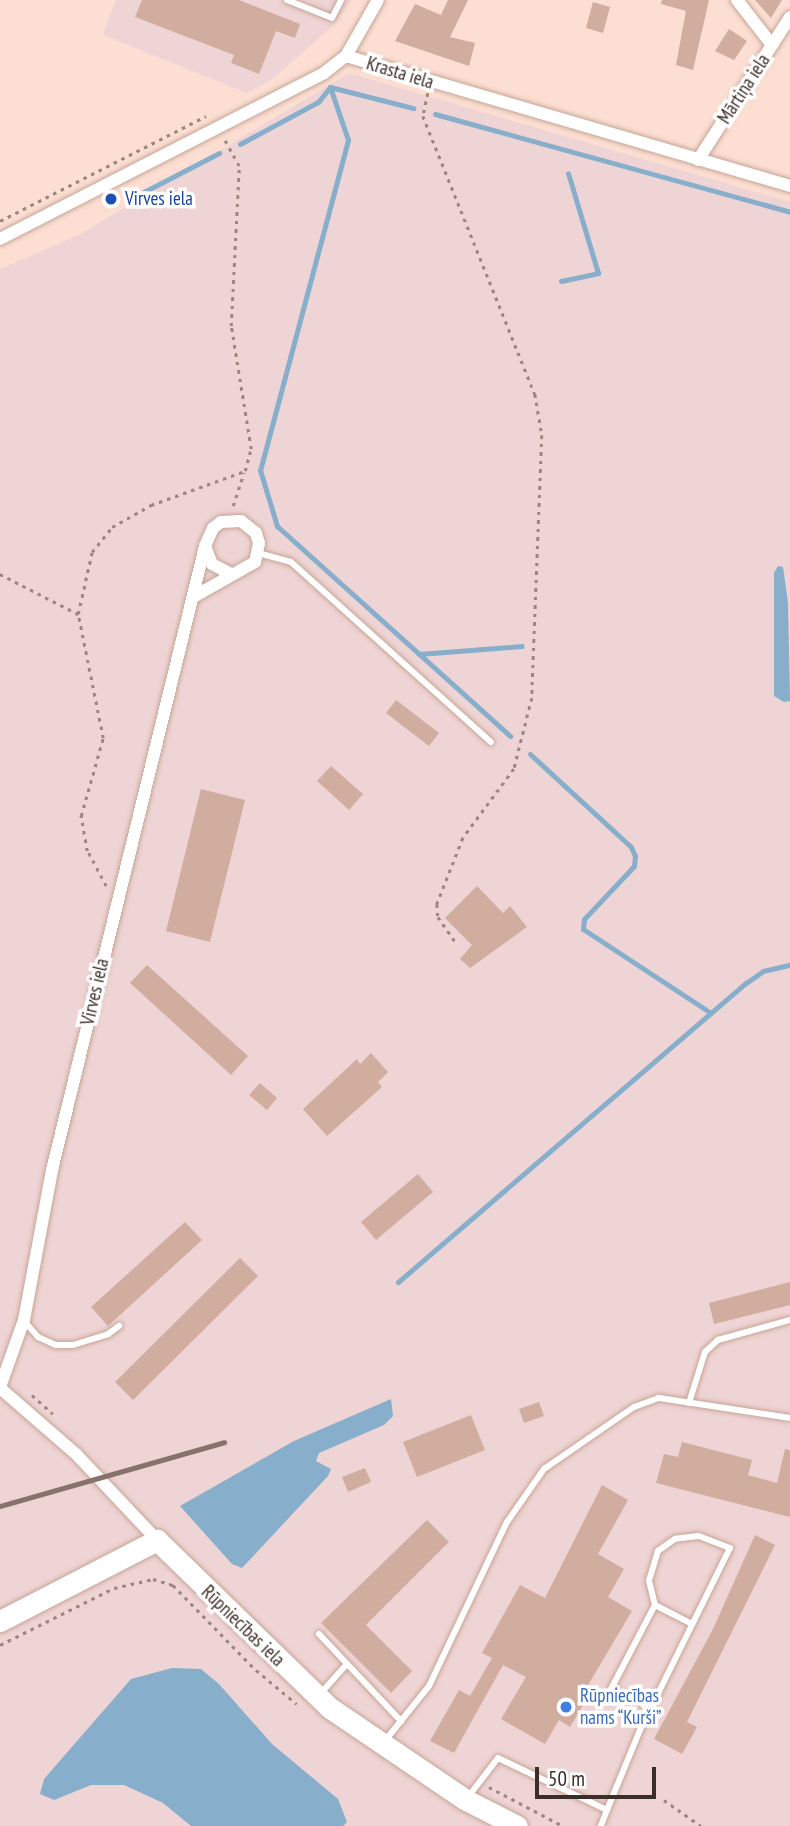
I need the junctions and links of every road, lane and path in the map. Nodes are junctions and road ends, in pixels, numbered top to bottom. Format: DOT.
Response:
graph roads {
  1 [pos="287,0"];
  2 [pos="341,0"];
  3 [pos="378,0"];
  4 [pos="737,0"];
  5 [pos="790,17"];
  6 [pos="772,46"];
  7 [pos="346,56"];
  8 [pos="430,83"];
  9 [pos="208,115"];
  10 [pos="219,130"];
  11 [pos="698,160"];
  12 [pos="790,186"];
  13 [pos="0,221"];
  14 [pos="0,239"];
  15 [pos="244,471"];
  16 [pos="231,520"];
  17 [pos="205,546"];
  18 [pos="258,553"];
  19 [pos="0,573"];
  20 [pos="229,573"];
  21 [pos="195,596"];
  22 [pos="78,614"];
  23 [pos="491,742"];
  24 [pos="116,904"];
  25 [pos="457,944"];
  26 [pos="24,1320"];
  27 [pos="790,1320"];
  28 [pos="119,1326"];
  29 [pos="0,1387"];
  30 [pos="21,1387"];
  31 [pos="689,1403"];
  32 [pos="790,1418"];
  33 [pos="61,1421"];
  34 [pos="157,1541"];
  35 [pos="655,1605"];
  36 [pos="0,1621"];
  37 [pos="692,1624"];
  38 [pos="318,1634"];
  39 [pos="0,1645"];
  40 [pos="347,1664"];
  41 [pos="312,1704"];
  42 [pos="651,1708"];
  43 [pos="401,1721"];
  44 [pos="381,1746"];
  45 [pos="479,1782"];
  46 [pos="466,1800"];
  47 [pos="664,1800"];
  48 [pos="607,1810"];
  49 [pos="517,1826"];
  50 [pos="564,1826"];
  51 [pos="601,1826"];
  52 [pos="701,1826"];
  1 -- 2 [label="lane"];
  3 -- 7 [label="street"];
  4 -- 6 [label="street"];
  5 -- 6 [label="street, Mārtiņa iela"];
  6 -- 11 [label="street, Mārtiņa iela"];
  7 -- 8 [label="street, Krasta iela"];
  7 -- 10 [label="street, Krasta iela"];
  8 -- 11 [label="street, Krasta iela"];
  8 -- 25 [label="path"];
  9 -- 13 [label="path"];
  10 -- 14 [label="street, Krasta iela"];
  10 -- 15 [label="path"];
  11 -- 12 [label="street, Krasta iela"];
  15 -- 16 [label="path"];
  15 -- 22 [label="path"];
  16 -- 17 [label="street"];
  16 -- 18 [label="street"];
  17 -- 20 [label="street"];
  17 -- 21 [label="street, Virves iela"];
  18 -- 20 [label="street"];
  18 -- 23 [label="lane"];
  19 -- 22 [label="path"];
  20 -- 21 [label="street"];
  21 -- 24 [label="street, Virves iela"];
  22 -- 24 [label="path"];
  24 -- 26 [label="street, Virves iela"];
  26 -- 28 [label="lane"];
  26 -- 29 [label="street, Virves iela"];
  27 -- 31 [label="lane"];
  29 -- 34 [label="street, Rūpniecības iela"];
  30 -- 33 [label="path"];
  31 -- 32 [label="lane"];
  31 -- 43 [label="lane"];
  34 -- 36 [label="main road"];
  34 -- 41 [label="main road, Rūpniecības iela"];
  35 -- 37 [label="lane"];
  35 -- 37 [label="lane"];
  35 -- 42 [label="lane"];
  37 -- 42 [label="lane"];
  38 -- 40 [label="lane"];
  39 -- 41 [label="path"];
  40 -- 41 [label="lane"];
  40 -- 43 [label="lane"];
  41 -- 44 [label="main road, Rūpniecības iela"];
  42 -- 48 [label="lane"];
  43 -- 44 [label="lane"];
  44 -- 46 [label="main road, Rūpniecības iela"];
  45 -- 46 [label="lane"];
  45 -- 48 [label="lane"];
  45 -- 50 [label="path"];
  46 -- 49 [label="main road, Rūpniecības iela"];
  47 -- 52 [label="path"];
  48 -- 51 [label="lane"];
}
